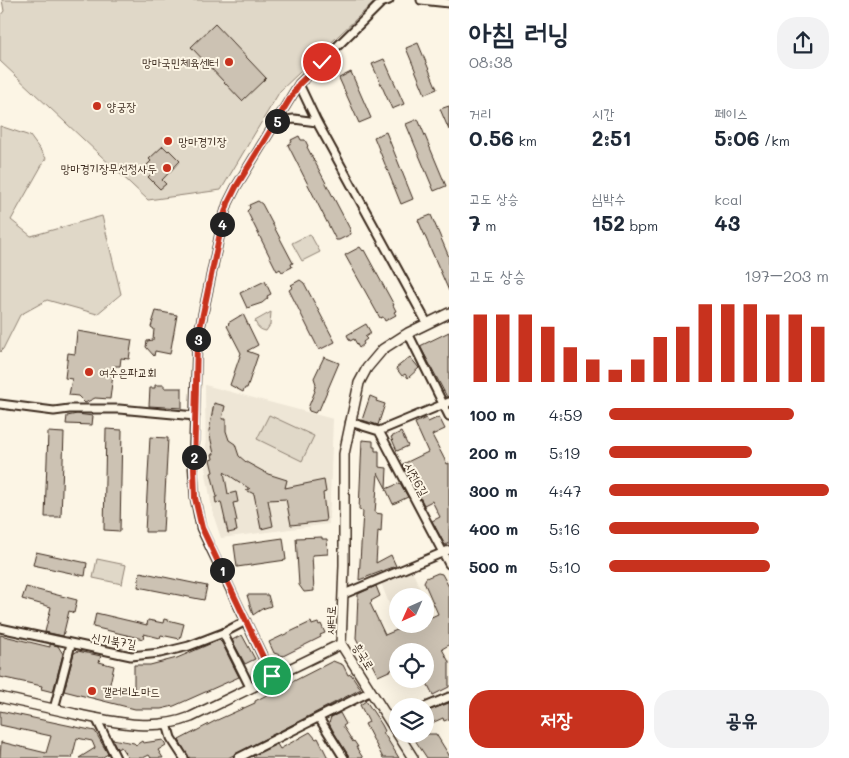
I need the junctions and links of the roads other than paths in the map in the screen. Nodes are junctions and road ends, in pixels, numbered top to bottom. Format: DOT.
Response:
graph roads {
  1 [pos="389,0"];
  2 [pos="422,0"];
  3 [pos="449,3"];
  4 [pos="299,84"];
  5 [pos="277,121"];
  6 [pos="317,122"];
  7 [pos="449,313"];
  8 [pos="427,322"];
  9 [pos="408,333"];
  10 [pos="446,403"];
  11 [pos="0,404"];
  12 [pos="195,416"];
  13 [pos="449,416"];
  14 [pos="350,422"];
  15 [pos="379,431"];
  16 [pos="446,551"];
  17 [pos="449,564"];
  18 [pos="344,594"];
  19 [pos="246,622"];
  20 [pos="0,628"];
  21 [pos="223,633"];
  22 [pos="71,644"];
  23 [pos="341,644"];
  24 [pos="272,676"];
  25 [pos="250,688"];
  26 [pos="371,691"];
  27 [pos="449,696"];
  28 [pos="0,697"];
  29 [pos="434,703"];
  30 [pos="54,709"];
  31 [pos="389,714"];
  32 [pos="96,718"];
  33 [pos="319,718"];
  34 [pos="166,724"];
  35 [pos="405,743"];
  36 [pos="114,757"];
  37 [pos="184,758"];
  38 [pos="238,758"];
  39 [pos="344,758"];
  40 [pos="413,758"];
  1 -- 4 [label="street"];
  2 -- 3 [label="street"];
  4 -- 5 [label="street"];
  4 -- 6 [label="street"];
  5 -- 6 [label="street"];
  5 -- 12 [label="street"];
  6 -- 8 [label="street"];
  7 -- 8 [label="street, 새터로"];
  8 -- 9 [label="street, 새터로"];
  9 -- 10 [label="street"];
  9 -- 14 [label="street, 새터로"];
  10 -- 13 [label="street"];
  10 -- 15 [label="street"];
  11 -- 12 [label="street"];
  12 -- 19 [label="street"];
  14 -- 15 [label="street"];
  14 -- 18 [label="street, 새터로"];
  15 -- 16 [label="street, 시전6길"];
  16 -- 17 [label="street, 시전6길"];
  16 -- 18 [label="street"];
  18 -- 23 [label="street, 새터로"];
  19 -- 21 [label="street, 신기북7길"];
  19 -- 24 [label="street"];
  20 -- 22 [label="street, 신기북7길"];
  21 -- 22 [label="street, 신기북7길"];
  21 -- 25 [label="street"];
  22 -- 30 [label="street"];
  23 -- 24 [label="street, 새터로"];
  23 -- 26 [label="street, 흥국로"];
  24 -- 25 [label="street, 새터로"];
  25 -- 34 [label="street, 새터로"];
  26 -- 31 [label="street, 흥국로"];
  26 -- 33 [label="street"];
  27 -- 29 [label="street"];
  28 -- 30 [label="street, 새터로"];
  30 -- 32 [label="street, 새터로"];
  32 -- 34 [label="street, 새터로"];
  32 -- 36 [label="street"];
  33 -- 38 [label="street"];
  33 -- 39 [label="street"];
  34 -- 37 [label="street"];
  35 -- 40 [label="street, 흥국로"];
}
